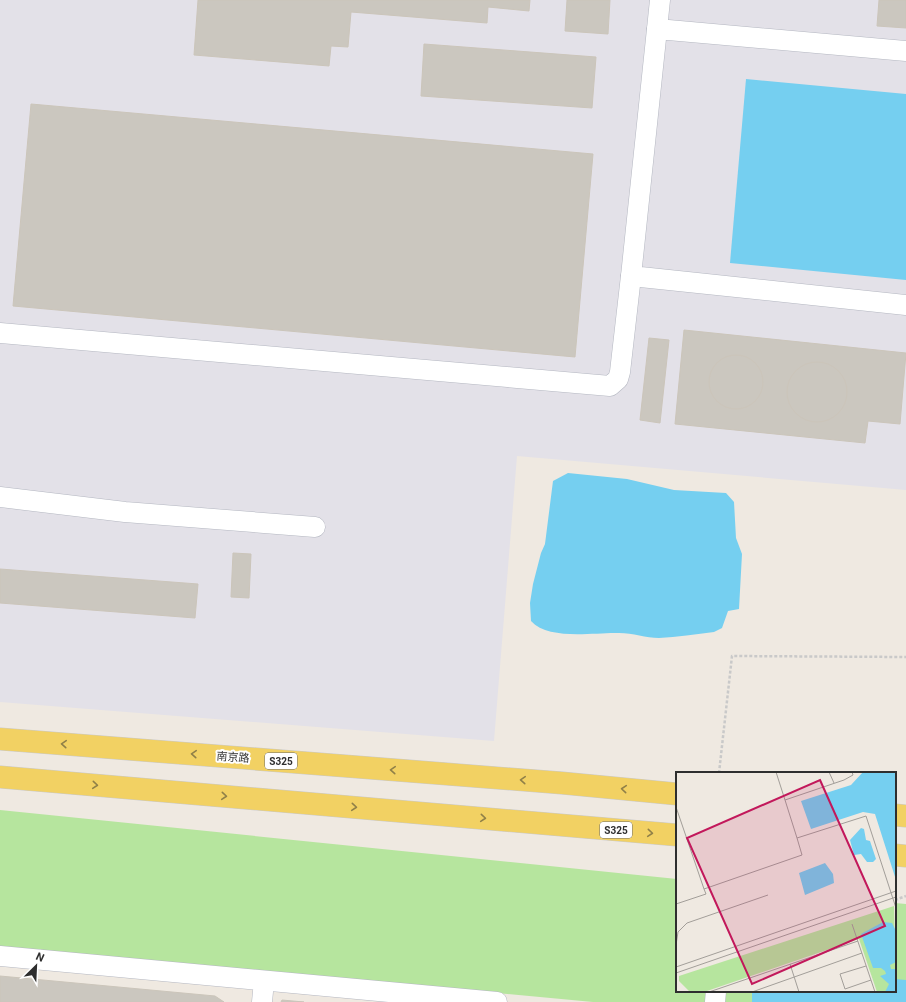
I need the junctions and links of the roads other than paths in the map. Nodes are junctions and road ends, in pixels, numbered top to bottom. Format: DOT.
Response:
graph roads {
  1 [pos="660,0"];
  2 [pos="657,29"];
  3 [pos="906,51"];
  4 [pos="631,276"];
  5 [pos="906,305"];
  6 [pos="0,333"];
  7 [pos="0,497"];
  8 [pos="315,527"];
  9 [pos="0,739"];
  10 [pos="0,777"];
  11 [pos="676,794"];
  12 [pos="896,815"];
  13 [pos="906,816"];
  14 [pos="676,835"];
  15 [pos="0,956"];
  16 [pos="264,981"];
  17 [pos="716,992"];
  18 [pos="262,1002"];
  19 [pos="497,1002"];
  20 [pos="715,1002"];
  1 -- 2 [label="lane"];
  2 -- 3 [label="lane"];
  2 -- 4 [label="lane"];
  4 -- 5 [label="lane"];
  4 -- 6 [label="lane"];
  7 -- 8 [label="lane"];
  11 -- 9 [label="main road, 南京路 / S325, one-way"];
  10 -- 14 [label="main road, S325, one-way"];
  12 -- 13 [label="main road"];
  15 -- 16 [label="lane"];
  16 -- 18 [label="lane"];
  16 -- 19 [label="lane"];
  17 -- 20 [label="lane"];
}
